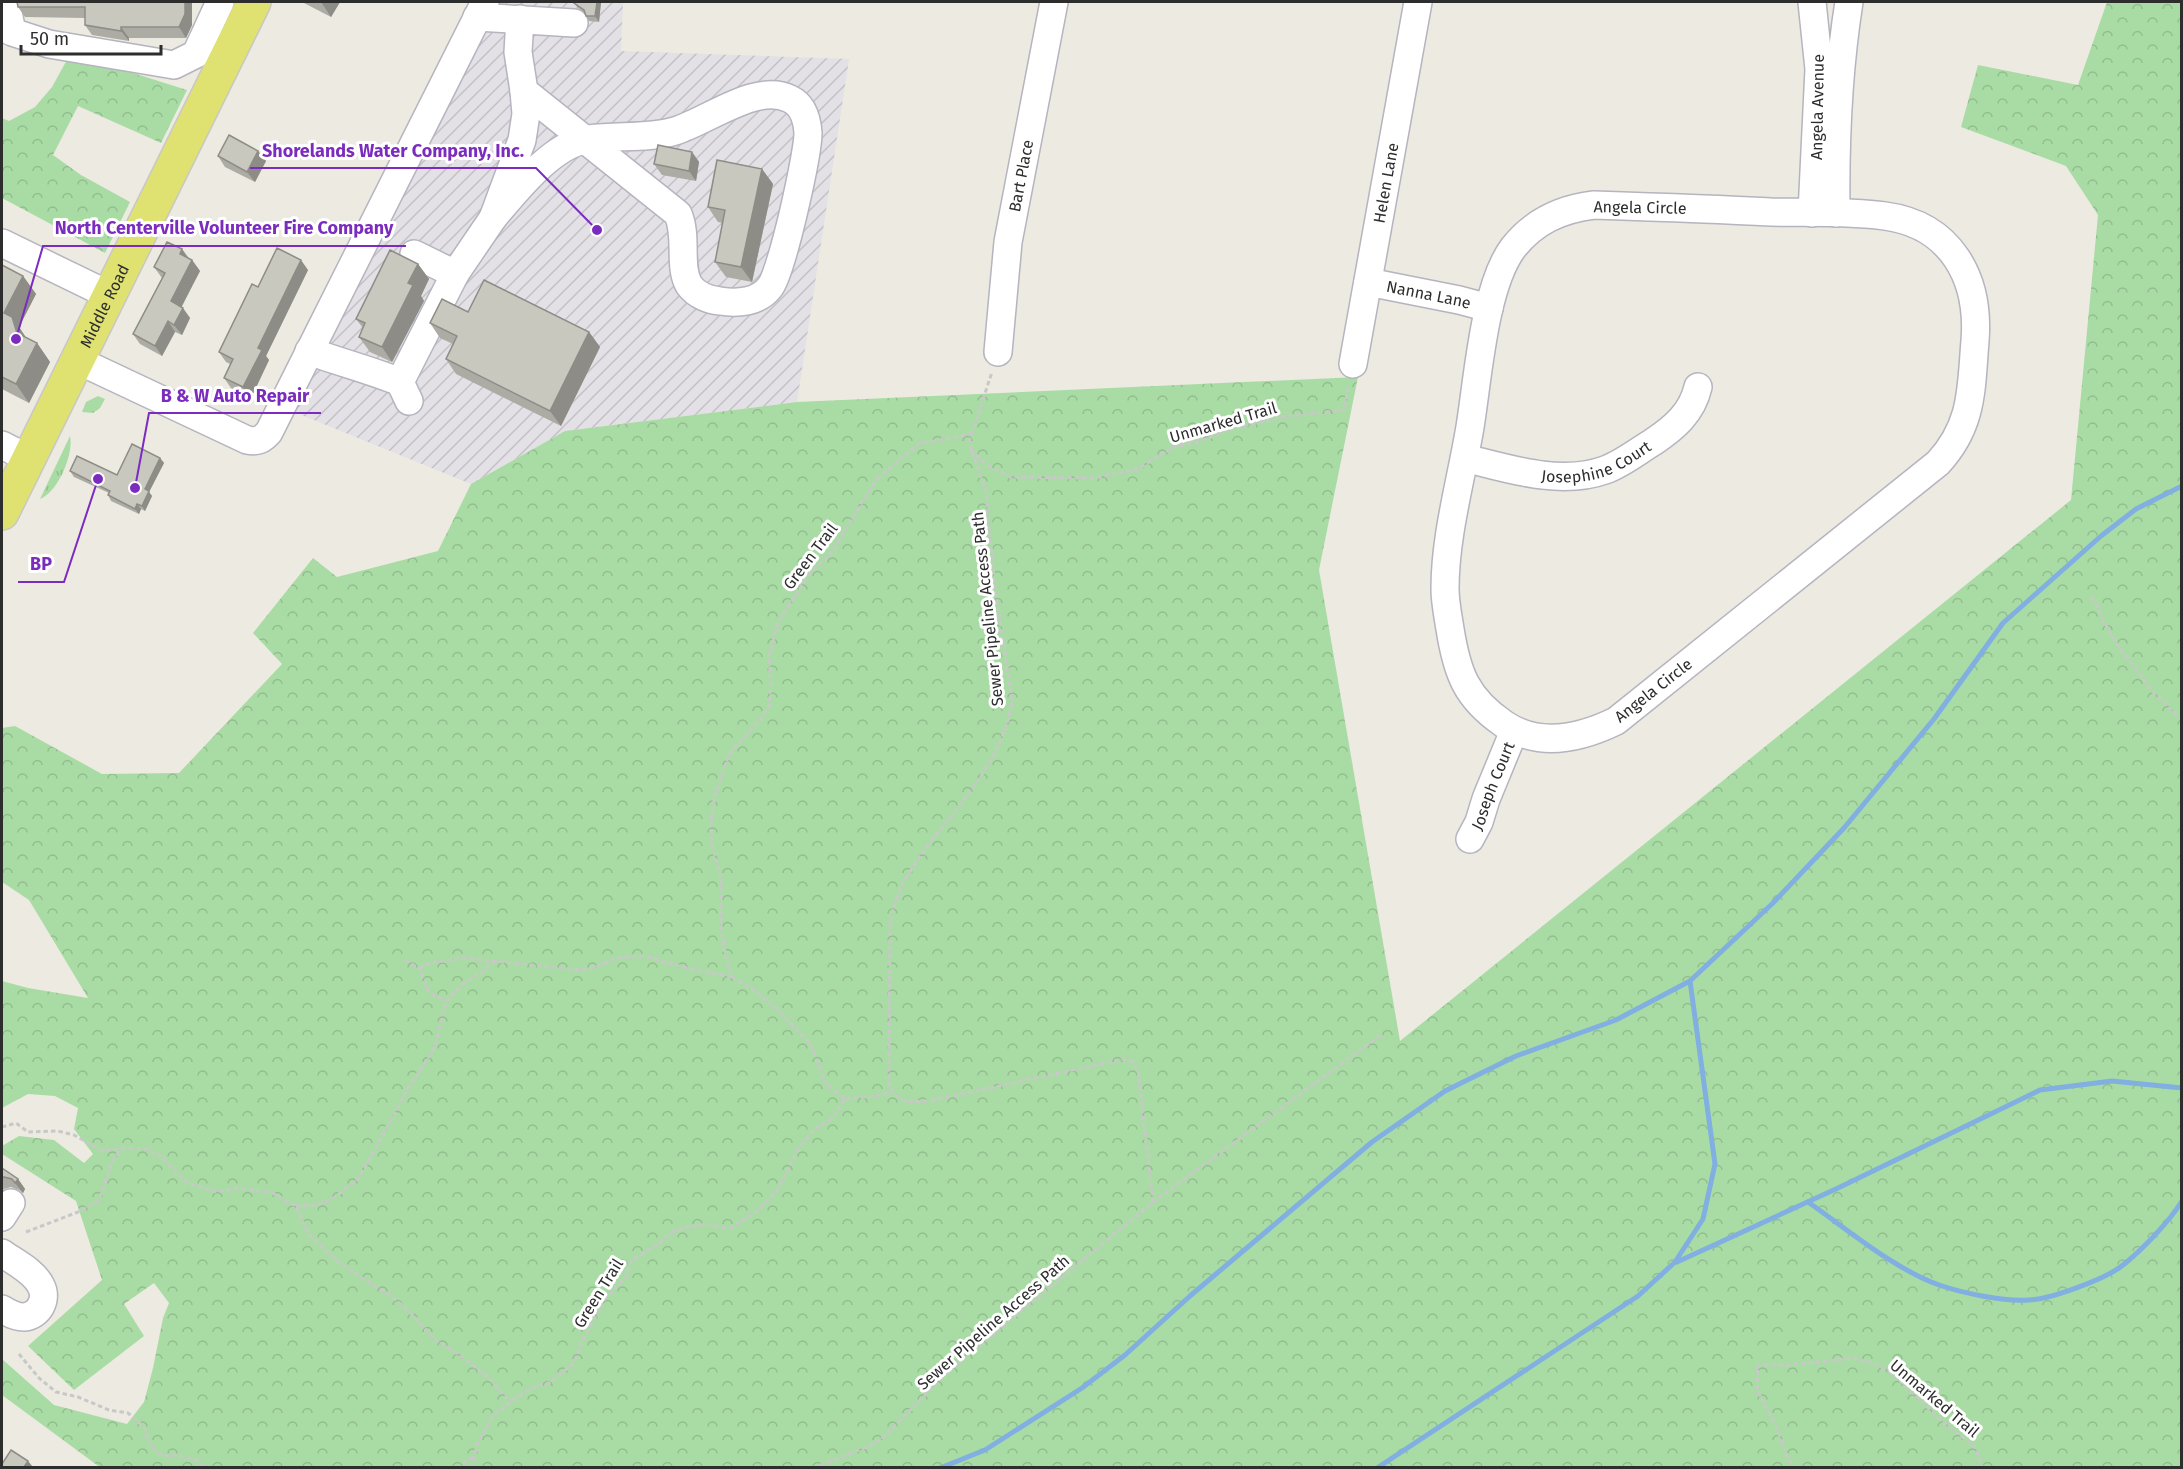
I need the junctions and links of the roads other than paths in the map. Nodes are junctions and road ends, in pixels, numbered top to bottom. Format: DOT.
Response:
graph roads {
  1 [pos="6,2"];
  2 [pos="220,2"];
  3 [pos="254,2"];
  4 [pos="1054,2"];
  5 [pos="1418,2"];
  6 [pos="1812,2"];
  7 [pos="1850,2"];
  8 [pos="481,9"];
  9 [pos="520,19"];
  10 [pos="574,23"];
  11 [pos="524,91"];
  12 [pos="586,139"];
  13 [pos="1824,213"];
  14 [pos="493,218"];
  15 [pos="2,243"];
  16 [pos="414,254"];
  17 [pos="455,274"];
  18 [pos="1368,282"];
  19 [pos="108,295"];
  20 [pos="1489,308"];
  21 [pos="309,351"];
  22 [pos="998,352"];
  23 [pos="77,360"];
  24 [pos="1353,364"];
  25 [pos="1698,387"];
  26 [pos="15,452"];
  27 [pos="1465,458"];
  28 [pos="3,508"];
  29 [pos="1514,731"];
  30 [pos="1470,839"];
  31 [pos="2,1253"];
  32 [pos="2,1309"];
  1 -- 2 [label="street"];
  3 -- 19 [label="main road, Middle Road"];
  4 -- 22 [label="street, Bart Place"];
  5 -- 18 [label="street, Helen Lane"];
  6 -- 13 [label="street, Angela Avenue"];
  7 -- 13 [label="street, Angela Avenue"];
  8 -- 9 [label="street"];
  8 -- 21 [label="street"];
  9 -- 10 [label="street"];
  9 -- 11 [label="street"];
  11 -- 12 [label="street"];
  11 -- 14 [label="street"];
  12 -- 12 [label="street"];
  12 -- 14 [label="street"];
  13 -- 20 [label="street, Angela Circle"];
  13 -- 29 [label="street, Angela Circle"];
  14 -- 17 [label="street"];
  15 -- 19 [label="street"];
  16 -- 17 [label="street"];
  17 -- 21 [label="street"];
  18 -- 20 [label="street, Nanna Lane"];
  18 -- 24 [label="street, Helen Lane"];
  19 -- 23 [label="main road, Middle Road"];
  20 -- 27 [label="street, Angela Circle"];
  21 -- 23 [label="street"];
  23 -- 26 [label="main road, Middle Road"];
  25 -- 27 [label="street, Josephine Court"];
  26 -- 28 [label="main road, Middle Road"];
  27 -- 29 [label="street, Angela Circle"];
  29 -- 30 [label="street, Joseph Court"];
  31 -- 32 [label="street"];
}
